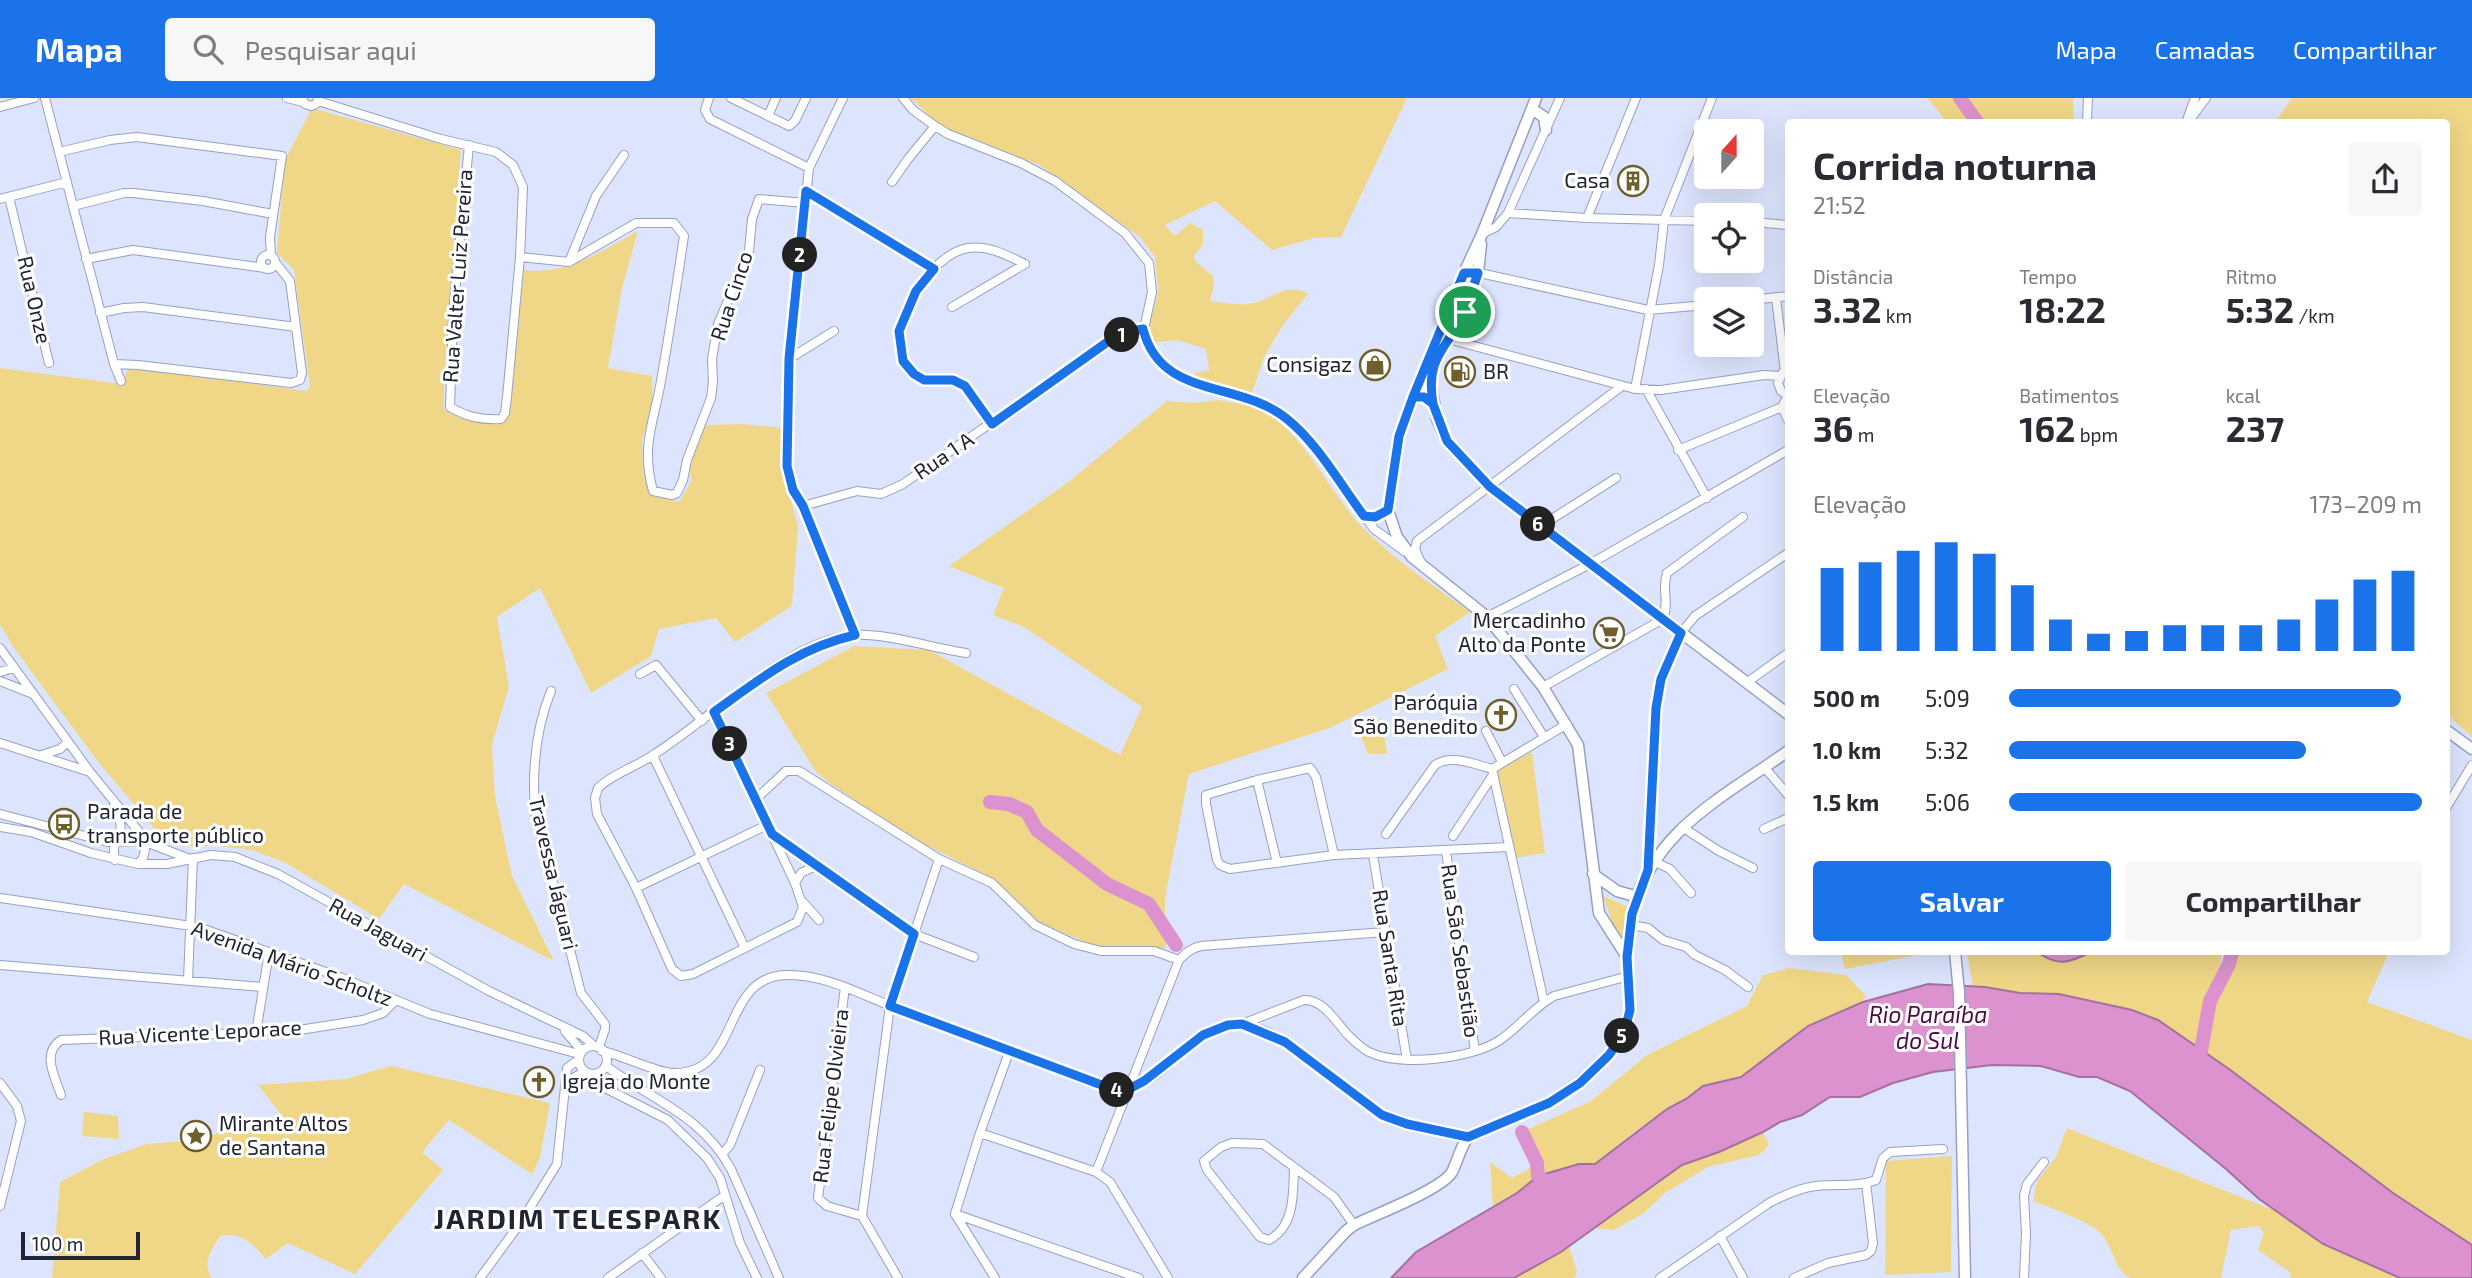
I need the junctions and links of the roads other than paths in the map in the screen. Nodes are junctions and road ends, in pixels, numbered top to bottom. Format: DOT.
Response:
graph roads {
  1 [pos="34,98"];
  2 [pos="45,98"];
  3 [pos="287,98"];
  4 [pos="709,98"];
  5 [pos="731,98"];
  6 [pos="776,98"];
  7 [pos="806,98"];
  8 [pos="843,98"];
  9 [pos="904,98"];
  10 [pos="1560,98"];
  11 [pos="1636,98"];
  12 [pos="1712,98"];
  13 [pos="2088,98"];
  14 [pos="2195,98"];
  15 [pos="2206,98"];
  16 [pos="303,100"];
  17 [pos="318,100"];
  18 [pos="744,101"];
  19 [pos="1534,104"];
  20 [pos="0,107"];
  21 [pos="768,116"];
  22 [pos="2087,119"];
  23 [pos="2188,119"];
  24 [pos="2189,119"];
  25 [pos="935,126"];
  26 [pos="1546,130"];
  27 [pos="468,145"];
  28 [pos="59,152"];
  29 [pos="624,155"];
  30 [pos="810,168"];
  31 [pos="67,182"];
  32 [pos="892,182"];
  33 [pos="806,191"];
  34 [pos="5,198"];
  35 [pos="805,202"];
  36 [pos="74,206"];
  37 [pos="1508,213"];
  38 [pos="273,214"];
  39 [pos="1587,218"];
  40 [pos="1664,220"];
  41 [pos="1694,221"];
  42 [pos="1764,223"];
  43 [pos="1785,225"];
  44 [pos="1482,234"];
  45 [pos="520,257"];
  46 [pos="86,259"];
  47 [pos="268,262"];
  48 [pos="569,262"];
  49 [pos="934,269"];
  50 [pos="1464,273"];
  51 [pos="1478,273"];
  52 [pos="1785,296"];
  53 [pos="1776,298"];
  54 [pos="1764,299"];
  55 [pos="1694,305"];
  56 [pos="951,307"];
  57 [pos="1648,310"];
  58 [pos="100,313"];
  59 [pos="296,327"];
  60 [pos="1143,329"];
  61 [pos="834,331"];
  62 [pos="1448,339"];
  63 [pos="789,359"];
  64 [pos="49,363"];
  65 [pos="114,364"];
  66 [pos="1784,372"];
  67 [pos="121,381"];
  68 [pos="1622,386"];
  69 [pos="1635,389"];
  70 [pos="1646,389"];
  71 [pos="1785,392"];
  72 [pos="1413,397"];
  73 [pos="1785,401"];
  74 [pos="1433,404"];
  75 [pos="1782,407"];
  76 [pos="1785,414"];
  77 [pos="992,424"];
  78 [pos="1678,450"];
  79 [pos="1785,452"];
  80 [pos="1616,478"];
  81 [pos="1490,487"];
  82 [pos="1707,498"];
  83 [pos="803,506"];
  84 [pos="1388,510"];
  85 [pos="1364,516"];
  86 [pos="1743,517"];
  87 [pos="1541,526"];
  88 [pos="1785,555"];
  89 [pos="1412,556"];
  90 [pos="1590,564"];
  91 [pos="1422,566"];
  92 [pos="1487,617"];
  93 [pos="1663,619"];
  94 [pos="1681,633"];
  95 [pos="855,635"];
  96 [pos="0,648"];
  97 [pos="966,653"];
  98 [pos="1785,655"];
  99 [pos="14,668"];
  100 [pos="0,672"];
  101 [pos="640,674"];
  102 [pos="0,681"];
  103 [pos="1746,683"];
  104 [pos="1543,687"];
  105 [pos="1514,689"];
  106 [pos="551,691"];
  107 [pos="33,694"];
  108 [pos="714,712"];
  109 [pos="1785,712"];
  110 [pos="702,721"];
  111 [pos="1567,723"];
  112 [pos="1486,731"];
  113 [pos="2450,733"];
  114 [pos="1544,737"];
  115 [pos="68,742"];
  116 [pos="0,743"];
  117 [pos="2472,749"];
  118 [pos="1785,753"];
  119 [pos="40,756"];
  120 [pos="653,756"];
  121 [pos="1502,762"];
  122 [pos="2472,765"];
  123 [pos="1765,768"];
  124 [pos="90,772"];
  125 [pos="1492,772"];
  126 [pos="1257,780"];
  127 [pos="1785,791"];
  128 [pos="107,794"];
  129 [pos="756,799"];
  130 [pos="2450,801"];
  131 [pos="0,814"];
  132 [pos="1785,820"];
  133 [pos="767,825"];
  134 [pos="0,827"];
  135 [pos="1682,827"];
  136 [pos="1764,830"];
  137 [pos="772,834"];
  138 [pos="1386,834"];
  139 [pos="1453,836"];
  140 [pos="142,841"];
  141 [pos="117,842"];
  142 [pos="1509,847"];
  143 [pos="1446,851"];
  144 [pos="1334,855"];
  145 [pos="1373,855"];
  146 [pos="702,857"];
  147 [pos="191,858"];
  148 [pos="939,859"];
  149 [pos="115,860"];
  150 [pos="1277,863"];
  151 [pos="138,864"];
  152 [pos="816,866"];
  153 [pos="1651,866"];
  154 [pos="1753,868"];
  155 [pos="1593,874"];
  156 [pos="795,883"];
  157 [pos="636,888"];
  158 [pos="1691,893"];
  159 [pos="1638,897"];
  160 [pos="0,898"];
  161 [pos="802,907"];
  162 [pos="819,920"];
  163 [pos="1630,925"];
  164 [pos="190,926"];
  165 [pos="1385,932"];
  166 [pos="914,934"];
  167 [pos="745,948"];
  168 [pos="269,952"];
  169 [pos="1955,955"];
  170 [pos="974,957"];
  171 [pos="1627,957"];
  172 [pos="1179,960"];
  173 [pos="0,965"];
  174 [pos="1629,976"];
  175 [pos="188,980"];
  176 [pos="263,987"];
  177 [pos="845,987"];
  178 [pos="1748,987"];
  179 [pos="395,1001"];
  180 [pos="1544,1002"];
  181 [pos="890,1006"];
  182 [pos="1242,1024"];
  183 [pos="561,1026"];
  184 [pos="256,1033"];
  185 [pos="598,1047"];
  186 [pos="1475,1051"];
  187 [pos="1009,1052"];
  188 [pos="579,1055"];
  189 [pos="631,1058"];
  190 [pos="1407,1060"];
  191 [pos="607,1063"];
  192 [pos="760,1070"];
  193 [pos="584,1072"];
  194 [pos="594,1074"];
  195 [pos="0,1083"];
  196 [pos="1129,1089"];
  197 [pos="61,1096"];
  198 [pos="562,1099"];
  199 [pos="979,1133"];
  200 [pos="1468,1137"];
  201 [pos="1943,1149"];
  202 [pos="723,1153"];
  203 [pos="2043,1162"];
  204 [pos="1294,1169"];
  205 [pos="1097,1172"];
  206 [pos="1866,1183"];
  207 [pos="725,1195"];
  208 [pos="0,1206"];
  209 [pos="748,1211"];
  210 [pos="955,1214"];
  211 [pos="732,1216"];
  212 [pos="862,1216"];
  213 [pos="1354,1225"];
  214 [pos="760,1236"];
  215 [pos="1720,1236"];
  216 [pos="740,1243"];
  217 [pos="642,1253"];
  218 [pos="480,1278"];
  219 [pos="608,1278"];
  220 [pos="661,1278"];
  221 [pos="757,1278"];
  222 [pos="779,1278"];
  223 [pos="898,1278"];
  224 [pos="995,1278"];
  225 [pos="1139,1278"];
  226 [pos="1168,1278"];
  227 [pos="1303,1278"];
  228 [pos="1660,1278"];
  229 [pos="1743,1278"];
  230 [pos="1794,1278"];
  231 [pos="1965,1278"];
  232 [pos="2024,1278"];
  1 -- 20 [label="street"];
  2 -- 28 [label="street"];
  3 -- 16 [label="street"];
  4 -- 30 [label="street"];
  5 -- 18 [label="street"];
  6 -- 21 [label="street"];
  7 -- 21 [label="street"];
  8 -- 30 [label="street"];
  9 -- 25 [label="street"];
  10 -- 26 [label="street"];
  11 -- 39 [label="street"];
  12 -- 40 [label="street"];
  13 -- 22 [label="street"];
  14 -- 23 [label="street"];
  15 -- 24 [label="street"];
  16 -- 17 [label="street"];
  17 -- 27 [label="street"];
  18 -- 21 [label="street"];
  19 -- 26 [label="main road"];
  19 -- 44 [label="main road"];
  25 -- 32 [label="street"];
  25 -- 60 [label="street"];
  26 -- 37 [label="street"];
  27 -- 45 [label="street"];
  27 -- 45 [label="street, Rua Valter Luiz Pereira"];
  28 -- 31 [label="street"];
  28 -- 38 [label="street"];
  29 -- 48 [label="street"];
  30 -- 33 [label="street"];
  31 -- 34 [label="street"];
  31 -- 36 [label="street"];
  33 -- 35 [label="street"];
  33 -- 49 [label="street"];
  34 -- 64 [label="street, Rua Onze"];
  35 -- 48 [label="street, Rua Cinco"];
  35 -- 63 [label="street"];
  36 -- 38 [label="street"];
  36 -- 46 [label="street"];
  37 -- 39 [label="street"];
  37 -- 44 [label="street"];
  38 -- 47 [label="street"];
  39 -- 40 [label="street"];
  40 -- 41 [label="street"];
  40 -- 57 [label="street"];
  42 -- 43 [label="street"];
  44 -- 50 [label="main road"];
  44 -- 51 [label="main road"];
  45 -- 48 [label="street"];
  46 -- 47 [label="street"];
  46 -- 58 [label="street"];
  47 -- 59 [label="street"];
  49 -- 56 [label="street"];
  49 -- 77 [label="street"];
  50 -- 51 [label="street"];
  50 -- 72 [label="main road"];
  51 -- 57 [label="street"];
  51 -- 62 [label="main road"];
  52 -- 53 [label="street"];
  53 -- 54 [label="street"];
  53 -- 66 [label="street"];
  55 -- 57 [label="street"];
  57 -- 69 [label="street"];
  58 -- 59 [label="street"];
  58 -- 65 [label="street"];
  59 -- 65 [label="street"];
  60 -- 77 [label="street, Rua 1 A"];
  60 -- 85 [label="street"];
  61 -- 63 [label="street"];
  62 -- 68 [label="street"];
  62 -- 74 [label="main road"];
  63 -- 83 [label="street"];
  65 -- 67 [label="street"];
  66 -- 70 [label="street"];
  66 -- 71 [label="street"];
  68 -- 69 [label="street"];
  68 -- 81 [label="street"];
  69 -- 70 [label="street"];
  70 -- 78 [label="street"];
  72 -- 74 [label="main road"];
  72 -- 84 [label="main road"];
  73 -- 75 [label="street"];
  74 -- 81 [label="main road"];
  75 -- 76 [label="street"];
  75 -- 78 [label="street"];
  77 -- 83 [label="street, Rua 1 A"];
  78 -- 82 [label="street"];
  79 -- 82 [label="street"];
  80 -- 87 [label="street"];
  81 -- 87 [label="main road"];
  81 -- 91 [label="street"];
  82 -- 90 [label="street"];
  83 -- 95 [label="street"];
  84 -- 85 [label="street"];
  84 -- 89 [label="main road"];
  85 -- 89 [label="street"];
  86 -- 93 [label="street"];
  87 -- 90 [label="main road"];
  88 -- 94 [label="street"];
  89 -- 91 [label="main road"];
  90 -- 92 [label="street"];
  90 -- 93 [label="main road"];
  91 -- 92 [label="main road"];
  92 -- 104 [label="main road"];
  93 -- 94 [label="main road"];
  93 -- 104 [label="street"];
  94 -- 103 [label="main road"];
  94 -- 153 [label="street"];
  95 -- 97 [label="street"];
  95 -- 108 [label="street"];
  96 -- 99 [label="street"];
  98 -- 103 [label="street"];
  99 -- 100 [label="street"];
  99 -- 107 [label="street"];
  101 -- 110 [label="street"];
  102 -- 107 [label="street"];
  103 -- 109 [label="main road"];
  104 -- 111 [label="main road"];
  105 -- 114 [label="street"];
  106 -- 185 [label="street, Travessa Jáguari"];
  107 -- 115 [label="street"];
  108 -- 110 [label="street"];
  108 -- 129 [label="street"];
  110 -- 120 [label="street"];
  111 -- 114 [label="street"];
  111 -- 155 [label="main road"];
  112 -- 121 [label="street"];
  113 -- 117 [label="main road"];
  114 -- 121 [label="street"];
  115 -- 119 [label="street"];
  115 -- 124 [label="street"];
  116 -- 119 [label="street"];
  118 -- 123 [label="main road"];
  119 -- 124 [label="street"];
  120 -- 146 [label="street"];
  120 -- 157 [label="street"];
  121 -- 125 [label="street"];
  122 -- 130 [label="street"];
  123 -- 127 [label="street"];
  123 -- 135 [label="main road"];
  124 -- 128 [label="street"];
  125 -- 138 [label="street"];
  125 -- 139 [label="street"];
  125 -- 142 [label="street"];
  126 -- 144 [label="street"];
  126 -- 150 [label="street"];
  126 -- 150 [label="street"];
  128 -- 140 [label="street"];
  128 -- 141 [label="street"];
  129 -- 133 [label="street"];
  129 -- 148 [label="street"];
  131 -- 141 [label="street, Rua Jaguari"];
  132 -- 136 [label="street"];
  133 -- 137 [label="street"];
  133 -- 146 [label="street"];
  134 -- 149 [label="street, Rua Jaguari"];
  135 -- 153 [label="main road"];
  135 -- 154 [label="street"];
  137 -- 152 [label="street"];
  137 -- 156 [label="street"];
  140 -- 141 [label="street, Rua Jaguari"];
  140 -- 147 [label="street, Rua Jaguari"];
  140 -- 151 [label="street"];
  141 -- 149 [label="street"];
  142 -- 143 [label="street"];
  142 -- 180 [label="street"];
  143 -- 145 [label="street"];
  143 -- 186 [label="street, Rua São Sebastião"];
  144 -- 145 [label="street"];
  144 -- 150 [label="street"];
  145 -- 165 [label="street, Rua Santa Rita"];
  146 -- 157 [label="street"];
  146 -- 167 [label="street"];
  147 -- 151 [label="street, Rua Jaguari"];
  147 -- 164 [label="street"];
  147 -- 183 [label="street, Rua Jaguari"];
  148 -- 166 [label="street"];
  148 -- 172 [label="street"];
  149 -- 151 [label="street, Rua Jaguari"];
  152 -- 156 [label="street"];
  152 -- 166 [label="street"];
  153 -- 158 [label="street"];
  153 -- 159 [label="main road"];
  155 -- 159 [label="main road"];
  155 -- 171 [label="main road"];
  156 -- 161 [label="street"];
  157 -- 167 [label="street"];
  159 -- 163 [label="main road"];
  160 -- 164 [label="street, Avenida Mário Scholtz"];
  161 -- 162 [label="street"];
  161 -- 167 [label="street"];
  163 -- 171 [label="main road"];
  163 -- 178 [label="street"];
  164 -- 168 [label="street, Avenida Mário Scholtz"];
  164 -- 175 [label="street"];
  165 -- 172 [label="street"];
  165 -- 190 [label="street, Rua Santa Rita"];
  166 -- 170 [label="street"];
  166 -- 181 [label="street"];
  168 -- 176 [label="street"];
  168 -- 179 [label="street, Avenida Mário Scholtz"];
  169 -- 231 [label="main road"];
  171 -- 174 [label="main road"];
  172 -- 196 [label="street"];
  173 -- 175 [label="street"];
  174 -- 180 [label="street"];
  174 -- 200 [label="main road"];
  175 -- 176 [label="street"];
  176 -- 184 [label="street"];
  177 -- 181 [label="street, Rua Jaguari"];
  177 -- 189 [label="street, Rua Jaguari"];
  177 -- 212 [label="street, Rua Felipe Olvieira"];
  179 -- 184 [label="street, Rua Vicente Leporace"];
  179 -- 188 [label="street, Avenida Mário Scholtz"];
  180 -- 186 [label="street"];
  181 -- 187 [label="street, Rua Jaguari"];
  181 -- 212 [label="street"];
  182 -- 190 [label="street"];
  182 -- 196 [label="street"];
  182 -- 200 [label="street"];
  183 -- 185 [label="street, Rua Jaguari"];
  183 -- 188 [label="street, Rua Jaguari"];
  184 -- 197 [label="street, Rua Vicente Leporace"];
  185 -- 188 [label="street"];
  185 -- 189 [label="street, Rua Jaguari"];
  185 -- 191 [label="street"];
  186 -- 190 [label="street"];
  187 -- 196 [label="street, Rua Jaguari"];
  187 -- 199 [label="street"];
  188 -- 193 [label="street"];
  188 -- 198 [label="street"];
  189 -- 191 [label="street, Rua Jaguari"];
  191 -- 194 [label="street"];
  191 -- 202 [label="street"];
  192 -- 202 [label="street"];
  193 -- 194 [label="street"];
  193 -- 198 [label="street"];
  194 -- 207 [label="street"];
  195 -- 208 [label="street"];
  196 -- 205 [label="street"];
  198 -- 218 [label="street"];
  199 -- 205 [label="street"];
  199 -- 210 [label="street"];
  200 -- 213 [label="main road"];
  201 -- 206 [label="street"];
  202 -- 209 [label="street"];
  203 -- 232 [label="street"];
  204 -- 204 [label="street"];
  204 -- 213 [label="street"];
  205 -- 226 [label="street"];
  206 -- 215 [label="street"];
  206 -- 230 [label="street"];
  207 -- 211 [label="street"];
  207 -- 217 [label="street"];
  209 -- 211 [label="street"];
  209 -- 214 [label="street"];
  210 -- 224 [label="street"];
  210 -- 225 [label="street"];
  211 -- 216 [label="street"];
  212 -- 223 [label="street"];
  213 -- 227 [label="main road"];
  214 -- 216 [label="street"];
  214 -- 222 [label="street"];
  215 -- 228 [label="street"];
  215 -- 229 [label="street"];
  216 -- 221 [label="street"];
  217 -- 219 [label="street"];
  217 -- 220 [label="street"];
}
